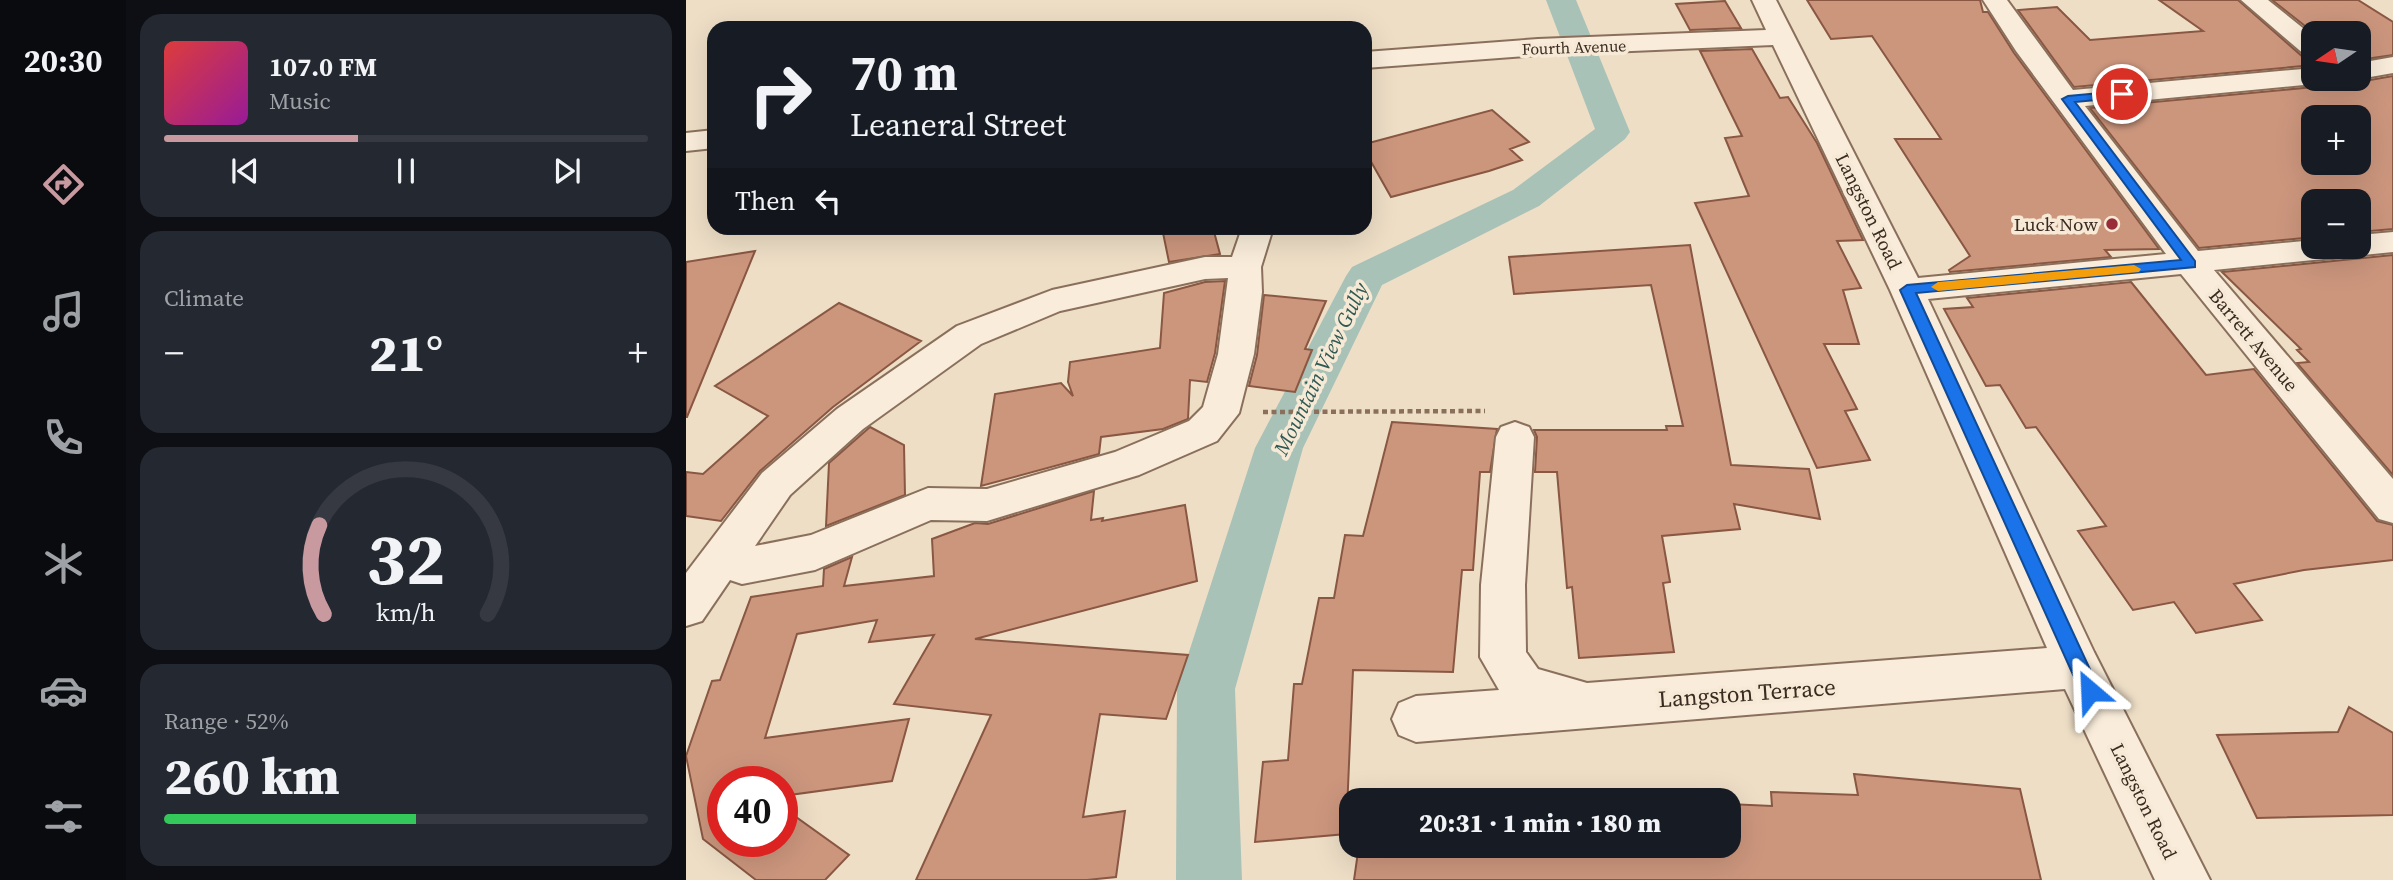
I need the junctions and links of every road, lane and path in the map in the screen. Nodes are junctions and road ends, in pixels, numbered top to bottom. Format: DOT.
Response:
graph roads {
  1 [pos="1764,0"];
  2 [pos="1995,0"];
  3 [pos="2253,0"];
  4 [pos="1784,37"];
  5 [pos="2301,39"];
  6 [pos="1372,59"];
  7 [pos="2393,65"];
  8 [pos="2371,69"];
  9 [pos="2301,77"];
  10 [pos="2068,99"];
  11 [pos="707,140"];
  12 [pos="686,142"];
  13 [pos="1255,235"];
  14 [pos="2393,242"];
  15 [pos="2371,244"];
  16 [pos="2301,252"];
  17 [pos="2191,264"];
  18 [pos="1245,267"];
  19 [pos="1907,290"];
  20 [pos="1284,412"];
  21 [pos="1515,437"];
  22 [pos="2393,507"];
  23 [pos="729,551"];
  24 [pos="686,607"];
  25 [pos="2078,667"];
  26 [pos="1600,705"];
  27 [pos="1416,719"];
  28 [pos="2183,880"];
  1 -- 4 [label="street, Langston Road"];
  2 -- 10 [label="street, Barrett Avenue"];
  3 -- 5 [label="street"];
  4 -- 6 [label="street, Fourth Avenue"];
  4 -- 19 [label="street, Langston Road"];
  7 -- 8 [label="street"];
  9 -- 10 [label="street"];
  10 -- 17 [label="street, Barrett Avenue"];
  11 -- 12 [label="street"];
  13 -- 18 [label="street"];
  14 -- 15 [label="street"];
  16 -- 17 [label="street"];
  17 -- 19 [label="street"];
  17 -- 22 [label="street, Barrett Avenue"];
  18 -- 23 [label="street"];
  18 -- 23 [label="street"];
  19 -- 25 [label="street, Langston Road"];
  20 -- 21 [label="path"];
  21 -- 26 [label="street"];
  23 -- 24 [label="street"];
  25 -- 26 [label="street, Langston Terrace"];
  25 -- 28 [label="street, Langston Road"];
  26 -- 27 [label="street, Langston Terrace"];
}
